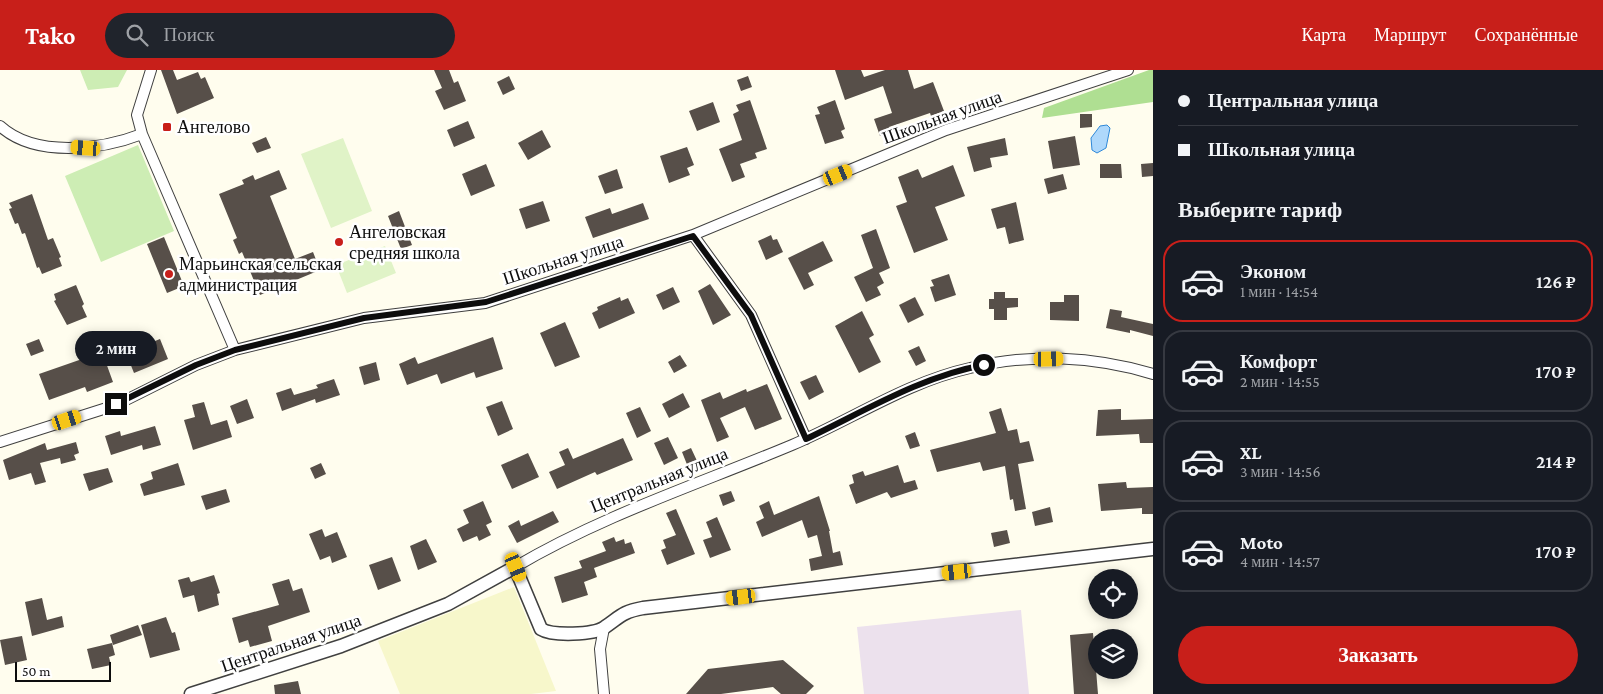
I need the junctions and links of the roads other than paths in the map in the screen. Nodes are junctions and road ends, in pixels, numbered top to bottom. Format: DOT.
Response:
graph roads {
  1 [pos="151,70"];
  2 [pos="1128,70"];
  3 [pos="0,126"];
  4 [pos="142,134"];
  5 [pos="693,236"];
  6 [pos="235,350"];
  7 [pos="1153,374"];
  8 [pos="806,439"];
  9 [pos="0,442"];
  10 [pos="1153,549"];
  11 [pos="516,567"];
  12 [pos="604,628"];
  13 [pos="191,694"];
  14 [pos="604,694"];
  1 -- 4 [label="street"];
  2 -- 5 [label="street, Школьная улица"];
  3 -- 4 [label="street"];
  4 -- 6 [label="street"];
  5 -- 6 [label="street, Школьная улица"];
  5 -- 8 [label="street"];
  6 -- 9 [label="street, Школьная улица"];
  7 -- 8 [label="street, Центральная улица"];
  8 -- 11 [label="street, Центральная улица"];
  10 -- 12 [label="street"];
  11 -- 12 [label="street"];
  11 -- 13 [label="street, Центральная улица"];
  12 -- 14 [label="street"];
}
